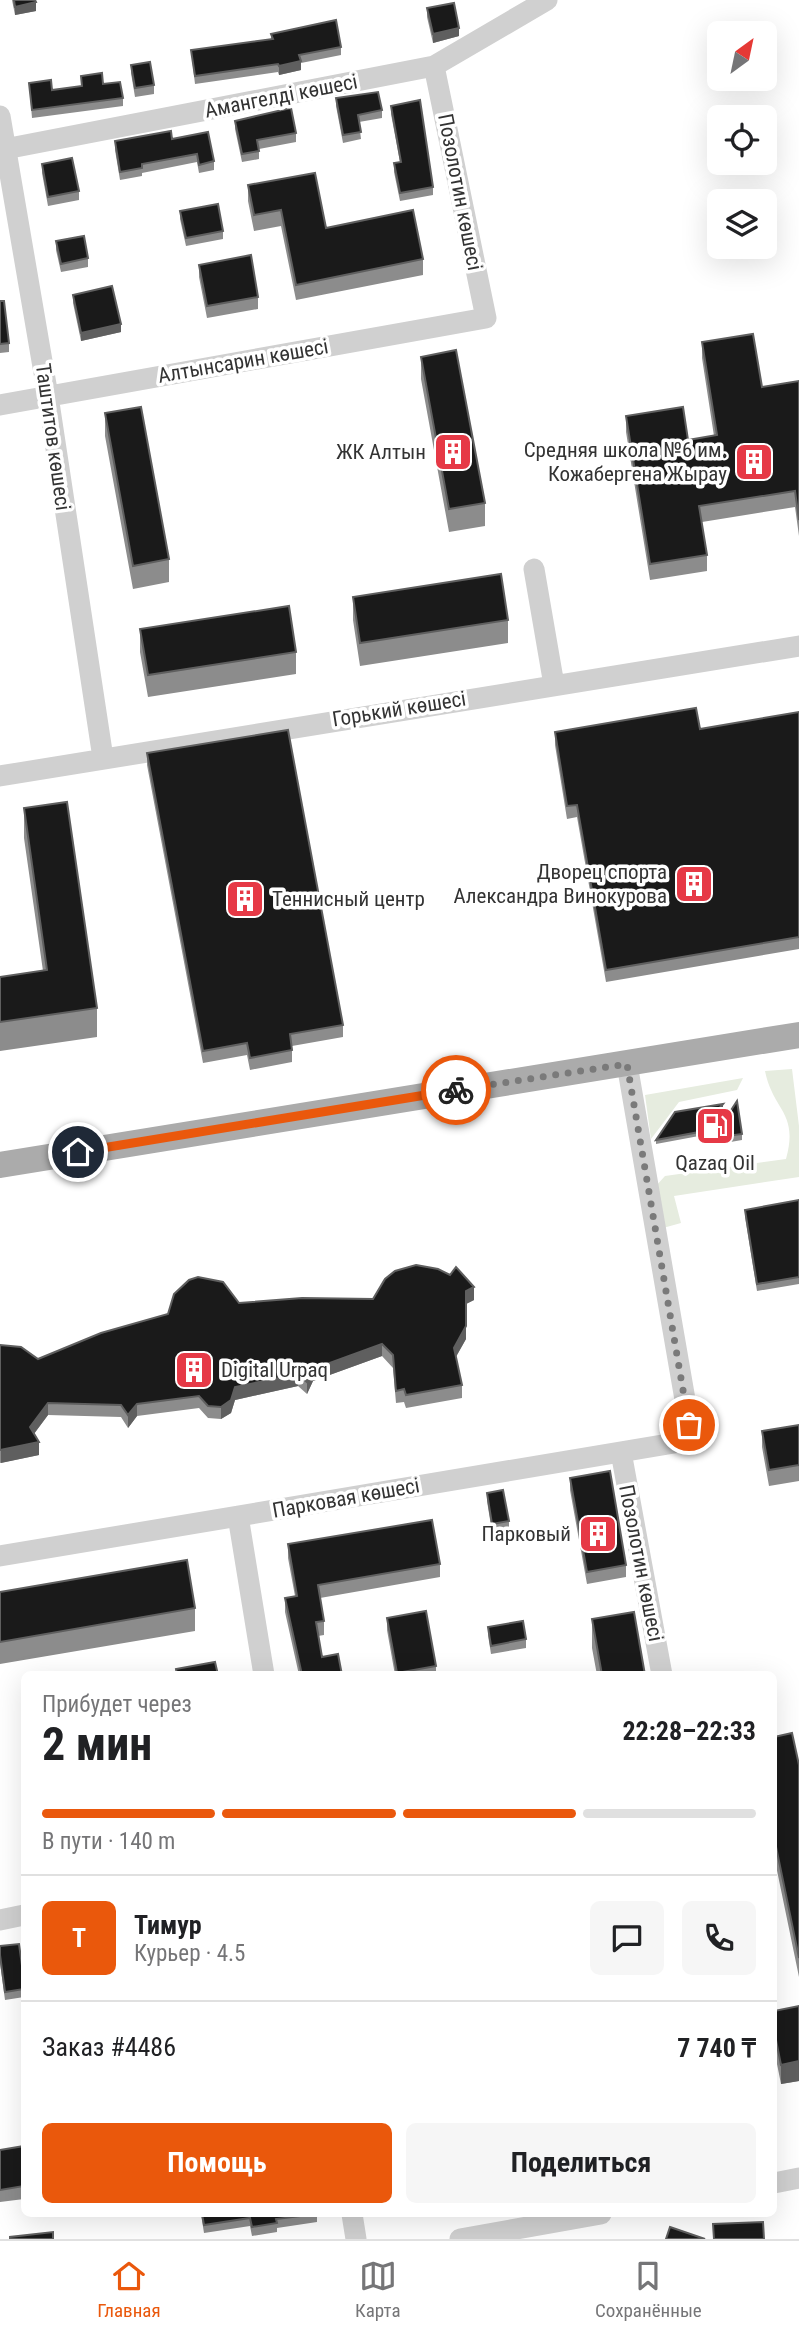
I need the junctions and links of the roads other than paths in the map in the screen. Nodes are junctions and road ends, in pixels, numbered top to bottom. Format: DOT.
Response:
graph roads {
  1 [pos="547,0"];
  2 [pos="434,66"];
  3 [pos="0,117"];
  4 [pos="3,149"];
  5 [pos="486,318"];
  6 [pos="48,396"];
  7 [pos="0,405"];
  8 [pos="534,569"];
  9 [pos="799,646"];
  10 [pos="554,685"];
  11 [pos="103,758"];
  12 [pos="0,776"];
  13 [pos="799,1035"];
  14 [pos="627,1064"];
  15 [pos="0,1165"];
  16 [pos="621,1452"];
  17 [pos="238,1516"];
  18 [pos="0,1556"];
  19 [pos="263,1671"];
  20 [pos="662,1671"];
  21 [pos="21,1916"];
  22 [pos="0,1920"];
  23 [pos="799,2178"];
  24 [pos="777,2182"];
  25 [pos="352,2217"];
  26 [pos="584,2217"];
  27 [pos="356,2239"];
  28 [pos="460,2239"];
  1 -- 2 [label="street, Амангелді көшесі"];
  2 -- 4 [label="street, Амангелді көшесі"];
  2 -- 5 [label="street, Позолотин көшесі"];
  3 -- 4 [label="street, Таштитов көшесі"];
  4 -- 6 [label="street, Таштитов көшесі"];
  5 -- 6 [label="street, Алтынсарин көшесі"];
  6 -- 7 [label="street, Алтынсарин көшесі"];
  6 -- 11 [label="street, Таштитов көшесі"];
  8 -- 10 [label="street"];
  9 -- 10 [label="street, Горький көшесі"];
  10 -- 11 [label="street, Горький көшесі"];
  11 -- 12 [label="street, Горький көшесі"];
  13 -- 14 [label="main road"];
  14 -- 15 [label="main road"];
  14 -- 16 [label="street, Парковая көшесі"];
  16 -- 17 [label="street, Парковая көшесі"];
  16 -- 20 [label="street, Позолотин көшесі"];
  17 -- 18 [label="street, Парковая көшесі"];
  17 -- 19 [label="street"];
  21 -- 22 [label="street"];
  23 -- 24 [label="street"];
  25 -- 27 [label="street"];
  26 -- 28 [label="street"];
}
